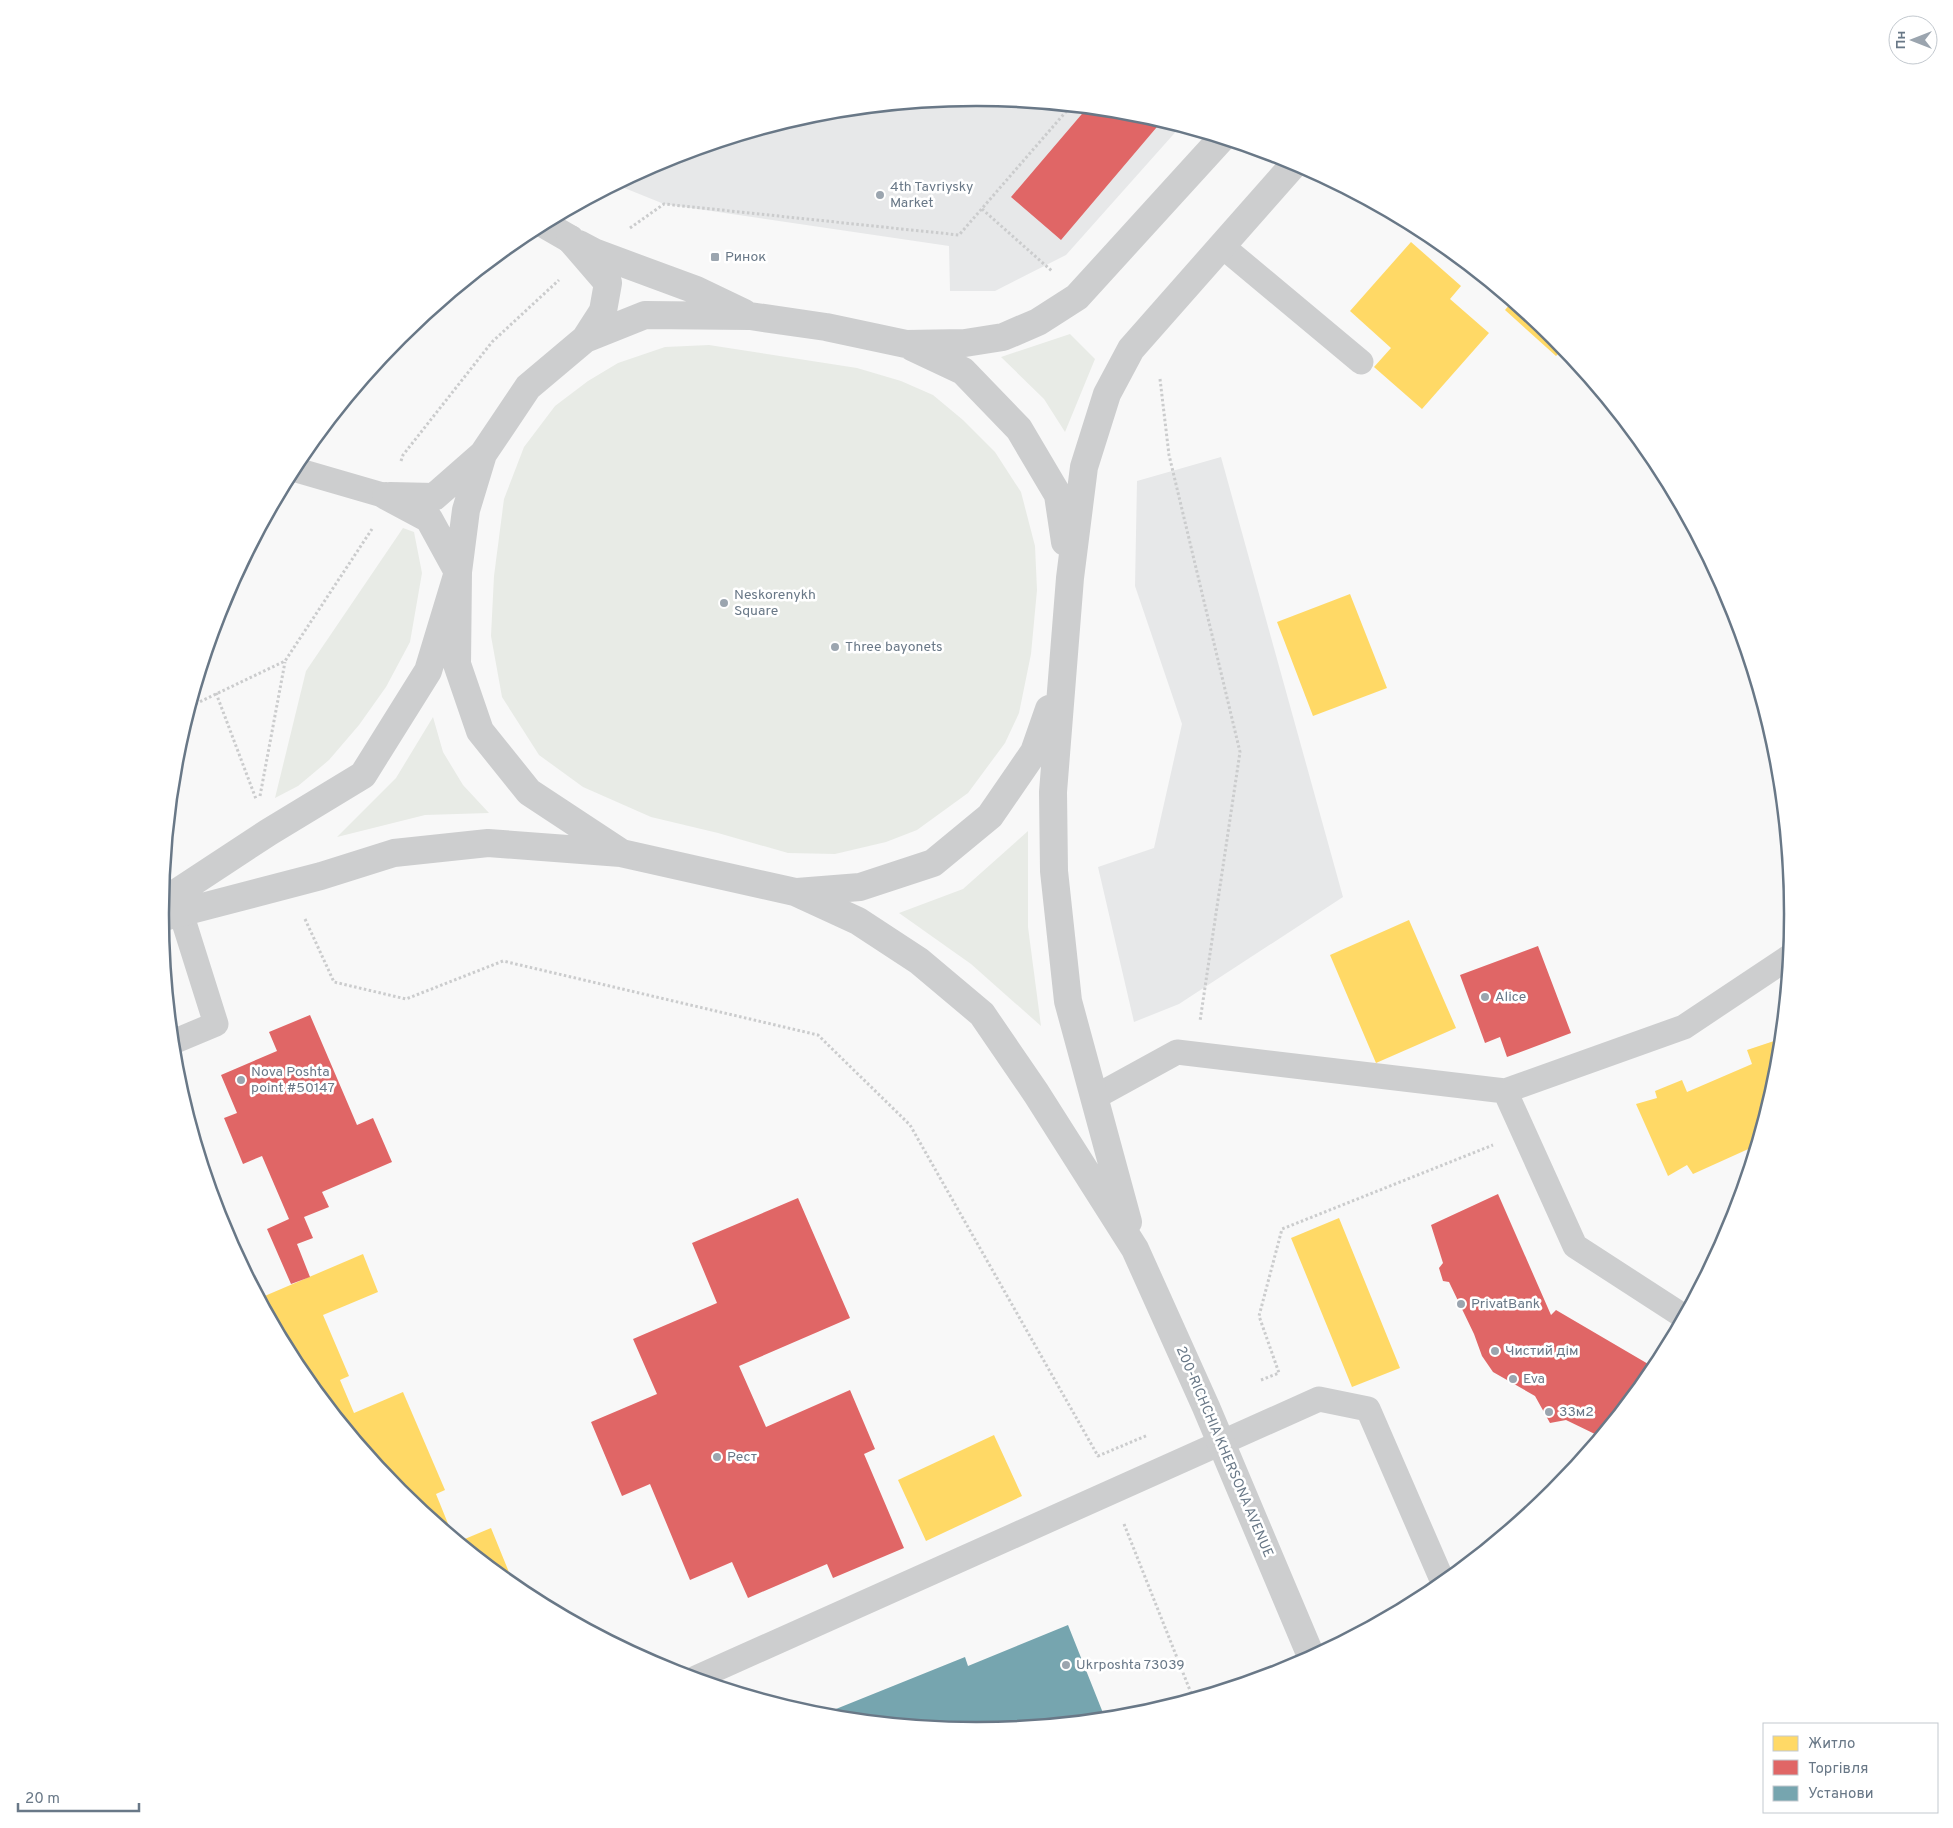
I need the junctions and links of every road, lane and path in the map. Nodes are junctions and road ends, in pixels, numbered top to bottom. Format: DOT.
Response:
graph roads {
  1 [pos="1066,112"];
  2 [pos="1217,143"];
  3 [pos="1289,170"];
  4 [pos="982,209"];
  5 [pos="551,228"];
  6 [pos="1222,246"];
  7 [pos="592,256"];
  8 [pos="1059,277"];
  9 [pos="750,316"];
  10 [pos="585,339"];
  11 [pos="906,344"];
  12 [pos="1361,362"];
  13 [pos="1160,379"];
  14 [pos="483,454"];
  15 [pos="301,471"];
  16 [pos="386,496"];
  17 [pos="458,572"];
  18 [pos="1070,578"];
  19 [pos="285,661"];
  20 [pos="1062,671"];
  21 [pos="216,693"];
  22 [pos="197,703"];
  23 [pos="621,853"];
  24 [pos="795,892"];
  25 [pos="169,911"];
  26 [pos="169,912"];
  27 [pos="169,914"];
  28 [pos="305,919"];
  29 [pos="1783,961"];
  30 [pos="179,1039"];
  31 [pos="1195,1054"];
  32 [pos="1505,1091"];
  33 [pos="1095,1097"];
  34 [pos="1524,1133"];
  35 [pos="1135,1249"];
  36 [pos="1679,1313"];
  37 [pos="1260,1380"];
  38 [pos="1148,1434"];
  39 [pos="1221,1442"];
  40 [pos="1098,1456"];
  41 [pos="1112,1491"];
  42 [pos="1441,1575"];
  43 [pos="1308,1650"];
  44 [pos="704,1674"];
  45 [pos="1191,1693"];
  1 -- 4 [label="path"];
  2 -- 11 [label="street"];
  3 -- 6 [label="street"];
  4 -- 7 [label="path"];
  4 -- 8 [label="path"];
  5 -- 7 [label="street"];
  6 -- 12 [label="lane"];
  6 -- 18 [label="street"];
  7 -- 9 [label="street"];
  7 -- 10 [label="street"];
  7 -- 16 [label="path"];
  9 -- 10 [label="street"];
  9 -- 11 [label="street"];
  10 -- 14 [label="street"];
  11 -- 18 [label="street"];
  13 -- 31 [label="path"];
  14 -- 16 [label="street"];
  14 -- 17 [label="street"];
  15 -- 16 [label="lane"];
  16 -- 17 [label="street"];
  16 -- 19 [label="path"];
  17 -- 23 [label="street"];
  17 -- 25 [label="street"];
  18 -- 20 [label="street"];
  19 -- 21 [label="path"];
  19 -- 21 [label="path"];
  20 -- 24 [label="street"];
  20 -- 33 [label="street"];
  21 -- 22 [label="path"];
  23 -- 24 [label="street"];
  23 -- 26 [label="street"];
  24 -- 35 [label="street"];
  27 -- 30 [label="lane"];
  28 -- 40 [label="path"];
  29 -- 32 [label="lane"];
  31 -- 32 [label="lane"];
  31 -- 33 [label="lane"];
  32 -- 34 [label="lane"];
  33 -- 35 [label="street"];
  34 -- 36 [label="lane"];
  34 -- 37 [label="path"];
  35 -- 39 [label="street, 200-RICHCHIA KHERSONA AVENUE"];
  38 -- 40 [label="path"];
  39 -- 41 [label="lane"];
  39 -- 42 [label="lane"];
  39 -- 43 [label="street, 200-RICHCHIA KHERSONA AVENUE"];
  40 -- 41 [label="path"];
  41 -- 44 [label="lane"];
  41 -- 45 [label="path"];
}
